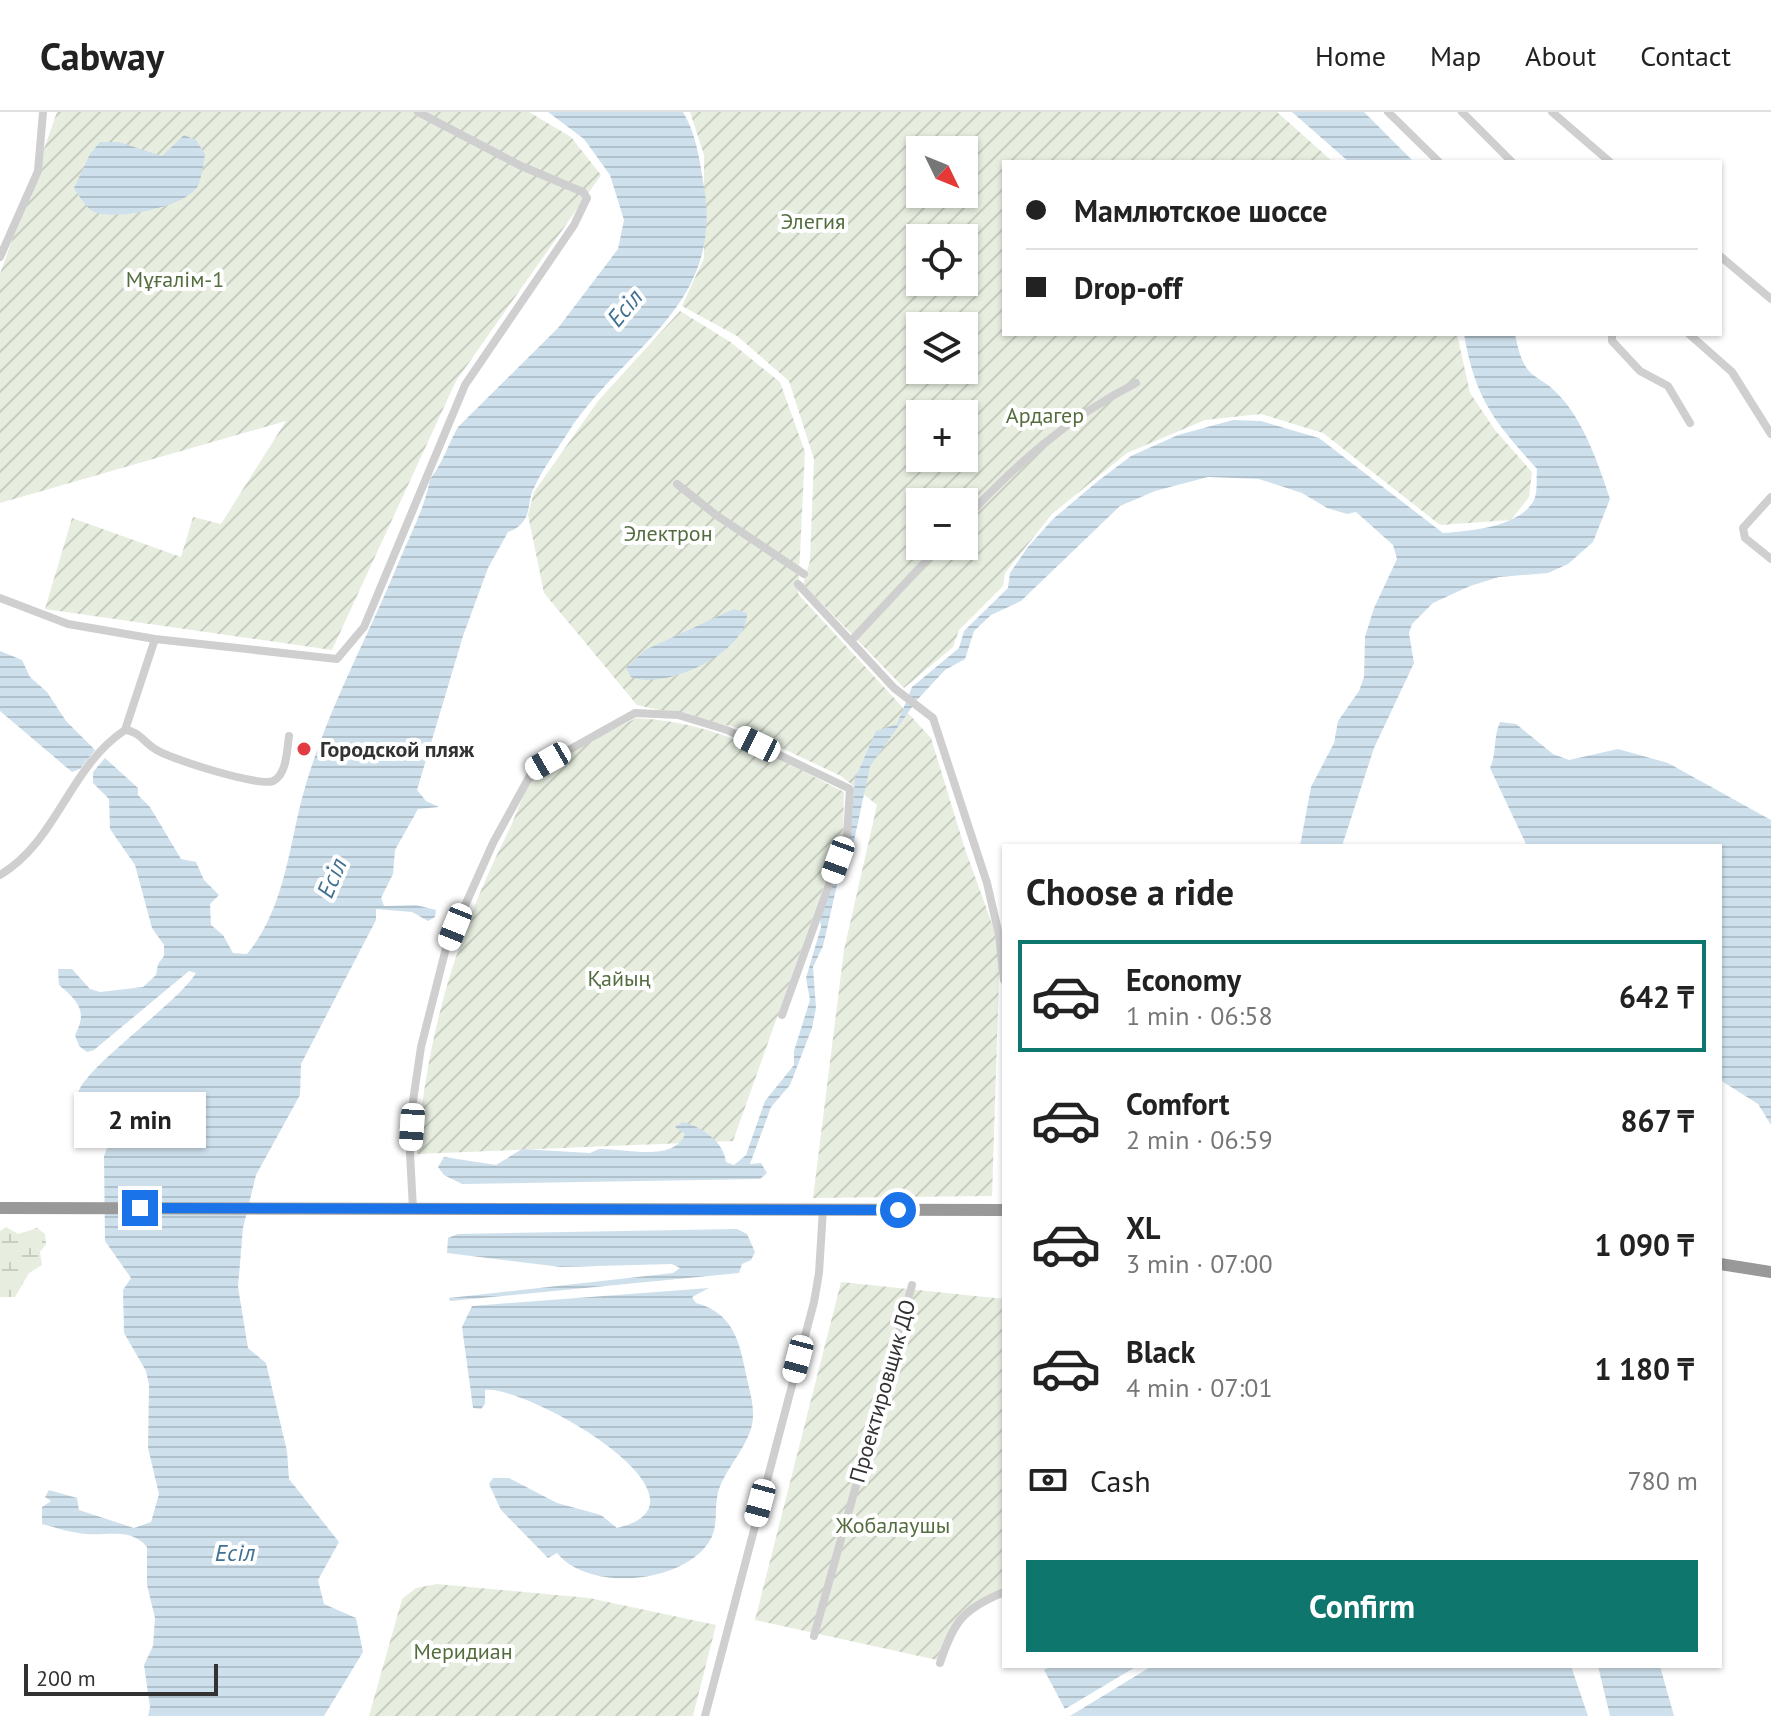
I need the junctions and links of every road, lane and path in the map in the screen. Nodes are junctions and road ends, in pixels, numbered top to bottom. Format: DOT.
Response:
graph roads {
  1 [pos="43,112"];
  2 [pos="418,112"];
  3 [pos="1388,112"];
  4 [pos="1462,112"];
  5 [pos="1552,112"];
  6 [pos="1437,160"];
  7 [pos="1510,160"];
  8 [pos="1608,160"];
  9 [pos="0,257"];
  10 [pos="1722,258"];
  11 [pos="1771,299"];
  12 [pos="1612,336"];
  13 [pos="1691,336"];
  14 [pos="1136,383"];
  15 [pos="1690,423"];
  16 [pos="1771,434"];
  17 [pos="677,484"];
  18 [pos="1771,497"];
  19 [pos="978,505"];
  20 [pos="1771,559"];
  21 [pos="927,560"];
  22 [pos="804,574"];
  23 [pos="798,584"];
  24 [pos="0,598"];
  25 [pos="155,639"];
  26 [pos="851,641"];
  27 [pos="125,730"];
  28 [pos="289,736"];
  29 [pos="0,875"];
  30 [pos="1002,962"];
  31 [pos="782,1015"];
  32 [pos="0,1208"];
  33 [pos="413,1209"];
  34 [pos="823,1209"];
  35 [pos="1002,1210"];
  36 [pos="1722,1264"];
  37 [pos="1771,1272"];
  38 [pos="912,1285"];
  39 [pos="1002,1593"];
  40 [pos="814,1636"];
  41 [pos="940,1663"];
  42 [pos="705,1716"];
  1 -- 9 [label="street"];
  2 -- 25 [label="street"];
  3 -- 6 [label="street"];
  4 -- 7 [label="street"];
  5 -- 8 [label="street"];
  10 -- 11 [label="street"];
  12 -- 15 [label="street"];
  13 -- 16 [label="street"];
  14 -- 19 [label="street"];
  17 -- 22 [label="street"];
  18 -- 20 [label="street"];
  21 -- 26 [label="street"];
  23 -- 26 [label="street"];
  24 -- 25 [label="street"];
  25 -- 27 [label="street"];
  26 -- 30 [label="street"];
  27 -- 28 [label="street"];
  27 -- 29 [label="street"];
  31 -- 33 [label="street"];
  32 -- 33 [label="highway"];
  33 -- 34 [label="highway"];
  34 -- 35 [label="highway"];
  34 -- 42 [label="street"];
  36 -- 37 [label="highway"];
  38 -- 40 [label="street, Проектировщик ДО"];
  39 -- 41 [label="street"];
}
